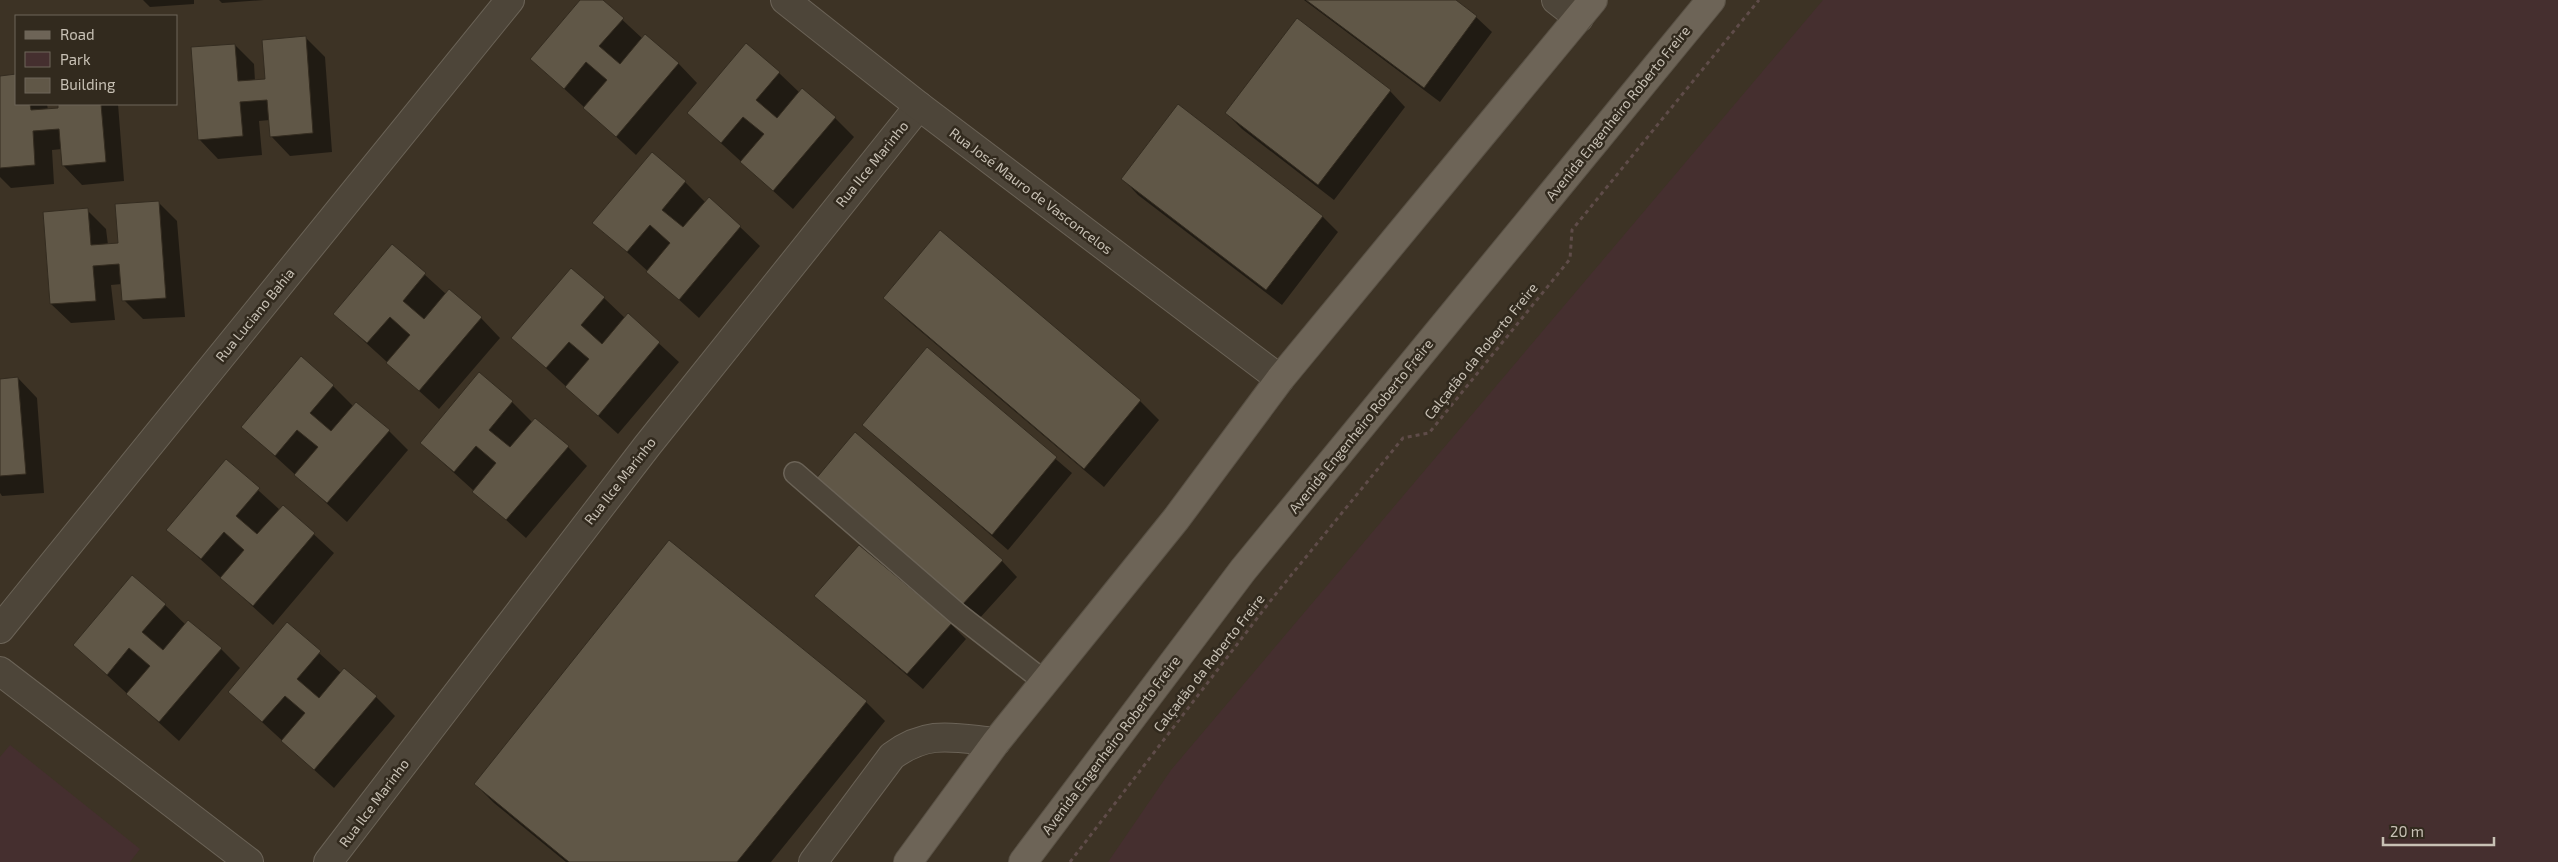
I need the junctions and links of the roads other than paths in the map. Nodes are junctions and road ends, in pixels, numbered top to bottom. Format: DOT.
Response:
graph roads {
  1 [pos="510,0"];
  2 [pos="785,0"];
  3 [pos="1556,0"];
  4 [pos="1711,0"];
  5 [pos="1586,9"];
  6 [pos="919,106"];
  7 [pos="1280,380"];
  8 [pos="795,473"];
  9 [pos="0,629"];
  10 [pos="0,671"];
  11 [pos="1045,682"];
  12 [pos="996,742"];
  13 [pos="249,862"];
  14 [pos="328,862"];
  15 [pos="813,862"];
  16 [pos="908,862"];
  17 [pos="1023,862"];
  1 -- 9 [label="street, Rua Luciano Bahia"];
  2 -- 6 [label="street, Rua José Mauro de Vasconcelos"];
  3 -- 5 [label="street"];
  4 -- 17 [label="main road, Avenida Engenheiro Roberto Freire"];
  5 -- 7 [label="main road"];
  6 -- 7 [label="street, Rua José Mauro de Vasconcelos"];
  6 -- 14 [label="street, Rua Ilce Marinho"];
  7 -- 11 [label="main road"];
  8 -- 11 [label="lane"];
  10 -- 13 [label="street"];
  11 -- 12 [label="main road"];
  12 -- 15 [label="street"];
  12 -- 16 [label="main road"];
}
